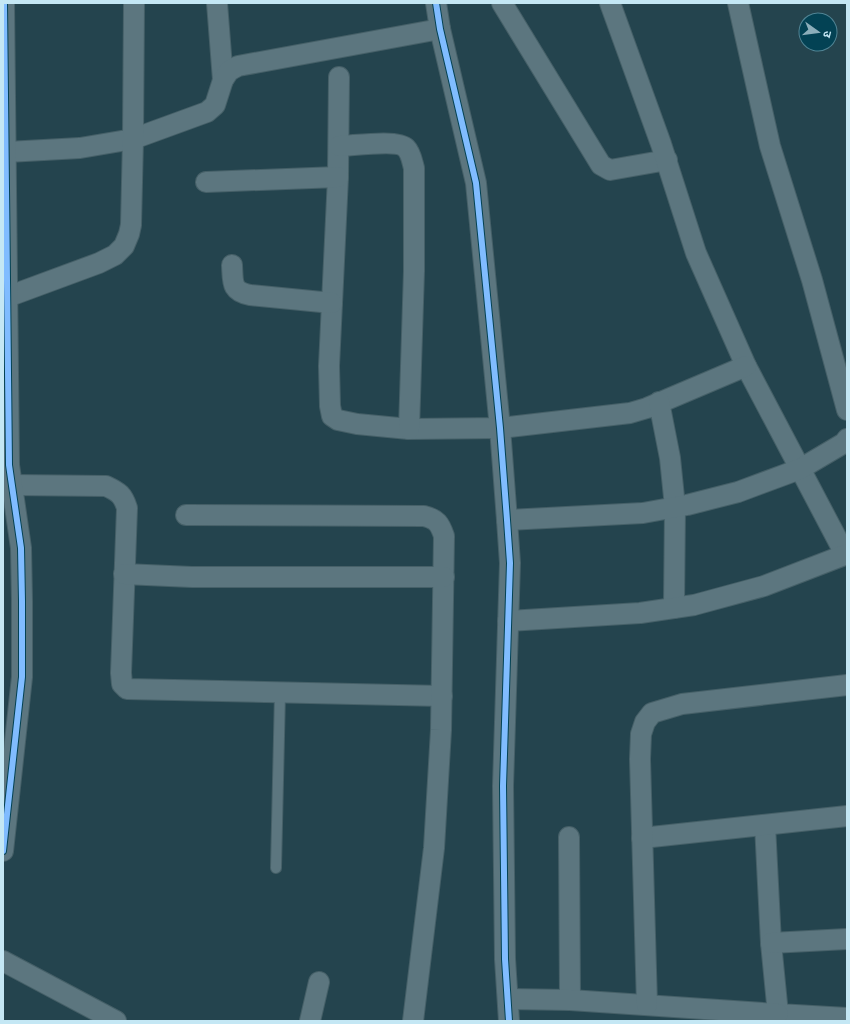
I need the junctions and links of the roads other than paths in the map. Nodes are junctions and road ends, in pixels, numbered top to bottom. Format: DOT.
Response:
graph roads {
  1 [pos="4,3"];
  2 [pos="134,3"];
  3 [pos="217,3"];
  4 [pos="436,3"];
  5 [pos="502,3"];
  6 [pos="610,3"];
  7 [pos="738,3"];
  8 [pos="440,29"];
  9 [pos="339,77"];
  10 [pos="223,80"];
  11 [pos="133,139"];
  12 [pos="339,146"];
  13 [pos="7,152"];
  14 [pos="667,160"];
  15 [pos="338,177"];
  16 [pos="206,182"];
  17 [pos="232,265"];
  18 [pos="5,276"];
  19 [pos="7,296"];
  20 [pos="332,303"];
  21 [pos="746,366"];
  22 [pos="659,402"];
  23 [pos="847,410"];
  24 [pos="500,428"];
  25 [pos="409,429"];
  26 [pos="847,439"];
  27 [pos="800,469"];
  28 [pos="12,485"];
  29 [pos="675,507"];
  30 [pos="186,515"];
  31 [pos="507,520"];
  32 [pos="846,554"];
  33 [pos="124,574"];
  34 [pos="444,577"];
  35 [pos="674,608"];
  36 [pos="508,621"];
  37 [pos="847,685"];
  38 [pos="280,693"];
  39 [pos="442,696"];
  40 [pos="847,816"];
  41 [pos="765,825"];
  42 [pos="569,837"];
  43 [pos="642,838"];
  44 [pos="3,851"];
  45 [pos="276,868"];
  46 [pos="847,939"];
  47 [pos="771,943"];
  48 [pos="3,961"];
  49 [pos="319,982"];
  50 [pos="508,999"];
  51 [pos="570,1000"];
  52 [pos="647,1005"];
  53 [pos="778,1014"];
  54 [pos="847,1018"];
  55 [pos="116,1021"];
  56 [pos="310,1021"];
  57 [pos="413,1021"];
  58 [pos="509,1021"];
  1 -- 13 [label="street"];
  2 -- 11 [label="street"];
  3 -- 10 [label="street"];
  4 -- 8 [label="street"];
  5 -- 14 [label="street"];
  6 -- 14 [label="street"];
  7 -- 23 [label="street"];
  8 -- 10 [label="street"];
  8 -- 24 [label="street"];
  9 -- 12 [label="street"];
  10 -- 11 [label="street"];
  11 -- 13 [label="street"];
  11 -- 19 [label="street"];
  12 -- 15 [label="street"];
  12 -- 25 [label="street"];
  13 -- 18 [label="street"];
  14 -- 21 [label="street"];
  15 -- 16 [label="street"];
  15 -- 20 [label="street"];
  17 -- 20 [label="street"];
  18 -- 19 [label="street"];
  19 -- 28 [label="street"];
  20 -- 25 [label="street"];
  21 -- 22 [label="street"];
  21 -- 27 [label="street"];
  22 -- 24 [label="street"];
  22 -- 29 [label="street"];
  24 -- 25 [label="street"];
  24 -- 31 [label="street"];
  26 -- 27 [label="street"];
  27 -- 29 [label="street"];
  27 -- 32 [label="street"];
  28 -- 33 [label="street"];
  28 -- 44 [label="street"];
  29 -- 31 [label="street"];
  29 -- 35 [label="street"];
  30 -- 34 [label="street"];
  31 -- 36 [label="street"];
  32 -- 35 [label="street"];
  33 -- 34 [label="street"];
  33 -- 38 [label="street"];
  34 -- 39 [label="street"];
  35 -- 36 [label="street"];
  36 -- 50 [label="street"];
  37 -- 43 [label="street"];
  38 -- 39 [label="street"];
  38 -- 45 [label="lane"];
  39 -- 57 [label="street"];
  40 -- 41 [label="street"];
  41 -- 43 [label="street"];
  41 -- 47 [label="street"];
  42 -- 51 [label="street"];
  43 -- 52 [label="street"];
  46 -- 47 [label="street"];
  47 -- 53 [label="street"];
  48 -- 55 [label="street"];
  49 -- 56 [label="street"];
  50 -- 51 [label="street"];
  50 -- 58 [label="street"];
  51 -- 52 [label="street"];
  52 -- 53 [label="street"];
  53 -- 54 [label="street"];
}
